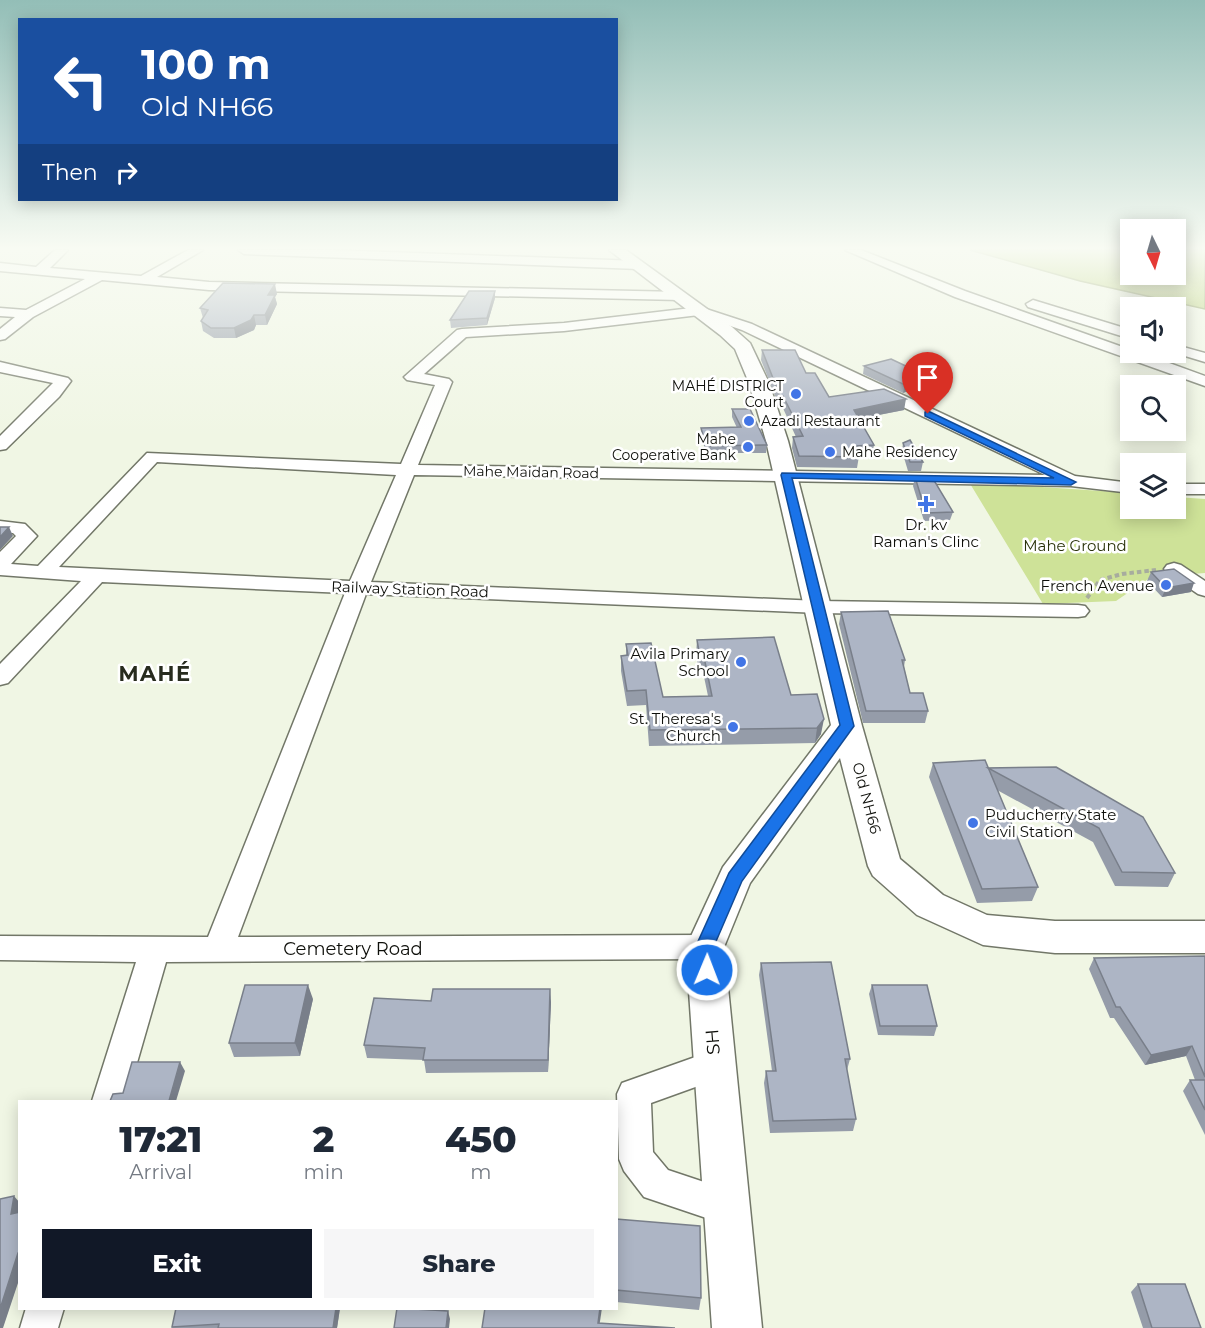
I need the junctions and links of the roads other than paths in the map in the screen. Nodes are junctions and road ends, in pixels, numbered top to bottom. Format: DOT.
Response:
graph roads {
  1 [pos="0,312"];
  2 [pos="32,312"];
  3 [pos="692,312"];
  4 [pos="701,312"];
  5 [pos="703,312"];
  6 [pos="1011,312"];
  7 [pos="1059,312"];
  8 [pos="28,314"];
  9 [pos="1120,331"];
  10 [pos="0,336"];
  11 [pos="1186,352"];
  12 [pos="1205,358"];
  13 [pos="0,367"];
  14 [pos="1205,381"];
  15 [pos="0,445"];
  16 [pos="405,470"];
  17 [pos="786,475"];
  18 [pos="1071,482"];
  19 [pos="1120,487"];
  20 [pos="1186,489"];
  21 [pos="1205,489"];
  22 [pos="0,527"];
  23 [pos="0,563"];
  24 [pos="0,569"];
  25 [pos="1174,569"];
  26 [pos="42,573"];
  27 [pos="97,576"];
  28 [pos="358,587"];
  29 [pos="1205,590"];
  30 [pos="819,607"];
  31 [pos="1078,611"];
  32 [pos="0,678"];
  33 [pos="847,726"];
  34 [pos="1205,937"];
  35 [pos="705,946"];
  36 [pos="0,948"];
  37 [pos="155,950"];
  38 [pos="218,950"];
  39 [pos="715,1065"];
  40 [pos="109,1100"];
  41 [pos="727,1207"];
  42 [pos="44,1310"];
  43 [pos="39,1328"];
  44 [pos="737,1328"];
  1 -- 8 [label="street"];
  2 -- 8 [label="street"];
  3 -- 16 [label="street"];
  4 -- 17 [label="main road, Old NH66"];
  5 -- 18 [label="street, Mahe Maidan Road"];
  6 -- 14 [label="street"];
  7 -- 9 [label="street"];
  8 -- 10 [label="street"];
  11 -- 12 [label="street"];
  13 -- 15 [label="street"];
  16 -- 17 [label="street, Mahe Maidan Road"];
  16 -- 26 [label="street, Mahe Maidan Road"];
  16 -- 28 [label="street"];
  17 -- 18 [label="street, Mahe Maidan Road"];
  17 -- 30 [label="main road, Old NH66"];
  18 -- 19 [label="street, Mahe Maidan Road"];
  20 -- 21 [label="street"];
  22 -- 23 [label="street"];
  24 -- 26 [label="street, Railway Station Road"];
  25 -- 29 [label="street"];
  26 -- 27 [label="street, Railway Station Road"];
  27 -- 28 [label="street, Railway Station Road"];
  27 -- 32 [label="street"];
  28 -- 30 [label="street, Railway Station Road"];
  28 -- 38 [label="street"];
  30 -- 31 [label="street, Railway Station Road"];
  30 -- 33 [label="main road, Old NH66"];
  33 -- 34 [label="main road, Old NH66"];
  33 -- 35 [label="main road, SH"];
  35 -- 38 [label="street, Cemetery Road"];
  35 -- 39 [label="main road, SH"];
  36 -- 37 [label="street, Cemetery Road"];
  37 -- 38 [label="street, Cemetery Road"];
  37 -- 40 [label="street"];
  39 -- 41 [label="main road, SH"];
  39 -- 41 [label="street"];
  41 -- 44 [label="main road, SH"];
  42 -- 43 [label="street"];
}
